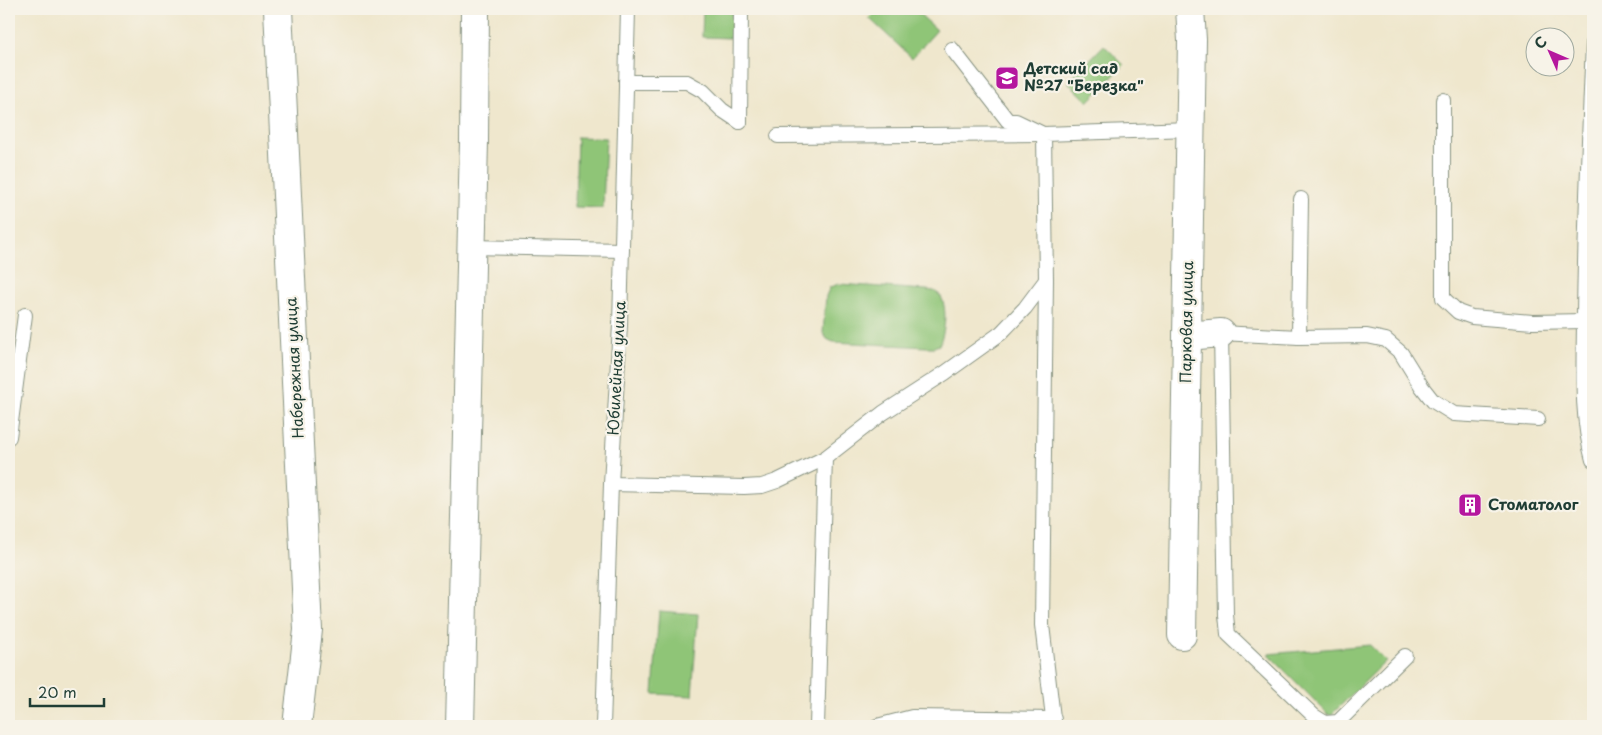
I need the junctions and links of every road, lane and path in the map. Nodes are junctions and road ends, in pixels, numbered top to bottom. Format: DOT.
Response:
graph roads {
  1 [pos="278,9"];
  2 [pos="628,9"];
  3 [pos="741,9"];
  4 [pos="1190,9"];
  5 [pos="475,10"];
  6 [pos="1593,44"];
  7 [pos="952,49"];
  8 [pos="626,82"];
  9 [pos="1443,100"];
  10 [pos="1190,129"];
  11 [pos="1044,134"];
  12 [pos="778,136"];
  13 [pos="1590,189"];
  14 [pos="1301,199"];
  15 [pos="471,247"];
  16 [pos="622,250"];
  17 [pos="1046,280"];
  18 [pos="25,315"];
  19 [pos="1584,321"];
  20 [pos="1221,334"];
  21 [pos="1187,336"];
  22 [pos="1299,337"];
  23 [pos="1538,419"];
  24 [pos="9,427"];
  25 [pos="825,458"];
  26 [pos="1593,460"];
  27 [pos="611,484"];
  28 [pos="1182,636"];
  29 [pos="1405,656"];
  30 [pos="1054,723"];
  31 [pos="297,726"];
  32 [pos="460,726"];
  33 [pos="603,726"];
  34 [pos="817,726"];
  35 [pos="877,726"];
  1 -- 31 [label="street, Набережная улица"];
  2 -- 8 [label="lane, Юбилейная улица"];
  3 -- 8 [label="lane"];
  4 -- 10 [label="street, Парковая улица"];
  5 -- 15 [label="street"];
  6 -- 13 [label="lane"];
  7 -- 11 [label="lane"];
  8 -- 16 [label="lane, Юбилейная улица"];
  9 -- 19 [label="lane"];
  10 -- 11 [label="lane"];
  10 -- 21 [label="street, Парковая улица"];
  11 -- 12 [label="lane"];
  11 -- 17 [label="lane"];
  13 -- 19 [label="lane"];
  14 -- 22 [label="lane"];
  15 -- 16 [label="lane"];
  15 -- 32 [label="street"];
  16 -- 27 [label="lane, Юбилейная улица"];
  17 -- 25 [label="lane"];
  17 -- 30 [label="lane"];
  18 -- 24 [label="lane"];
  19 -- 26 [label="lane"];
  20 -- 21 [label="street"];
  20 -- 22 [label="lane"];
  20 -- 29 [label="lane"];
  21 -- 28 [label="street, Парковая улица"];
  22 -- 23 [label="lane"];
  25 -- 27 [label="lane"];
  25 -- 34 [label="lane"];
  27 -- 33 [label="lane, Юбилейная улица"];
  30 -- 35 [label="lane"];
}
